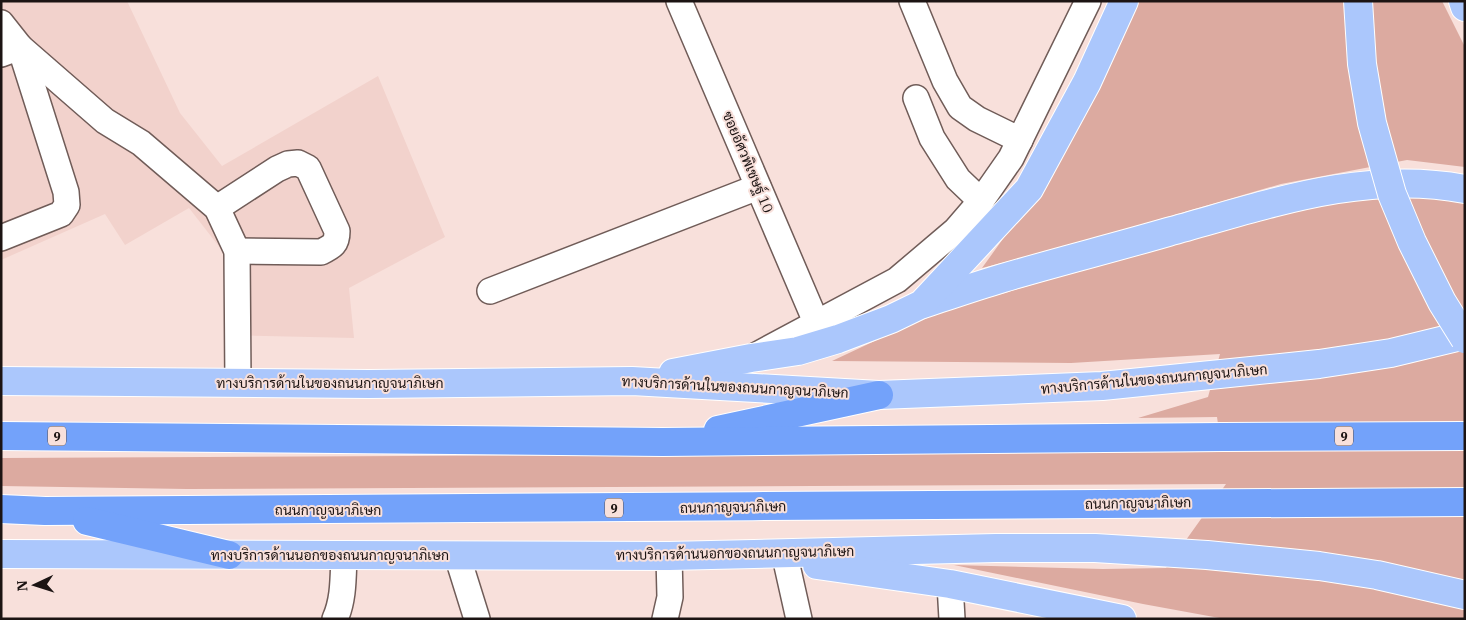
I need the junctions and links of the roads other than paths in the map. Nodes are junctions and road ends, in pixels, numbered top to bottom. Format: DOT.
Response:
graph roads {
  1 [pos="679,1"];
  2 [pos="912,1"];
  3 [pos="1088,1"];
  4 [pos="1124,1"];
  5 [pos="1358,1"];
  6 [pos="1463,1"];
  7 [pos="1465,7"];
  8 [pos="1,23"];
  9 [pos="11,51"];
  10 [pos="916,98"];
  11 [pos="1020,140"];
  12 [pos="758,187"];
  13 [pos="1465,189"];
  14 [pos="981,201"];
  15 [pos="217,208"];
  16 [pos="1,238"];
  17 [pos="237,251"];
  18 [pos="490,291"];
  19 [pos="922,304"];
  20 [pos="816,322"];
  21 [pos="1465,337"];
  22 [pos="751,358"];
  23 [pos="1,381"];
  24 [pos="632,381"];
  25 [pos="238,383"];
  26 [pos="879,395"];
  27 [pos="1,436"];
  28 [pos="1465,436"];
  29 [pos="663,442"];
  30 [pos="1465,502"];
  31 [pos="1,509"];
  32 [pos="45,511"];
  33 [pos="1,554"];
  34 [pos="738,554"];
  35 [pos="229,555"];
  36 [pos="344,555"];
  37 [pos="457,555"];
  38 [pos="669,556"];
  39 [pos="786,561"];
  40 [pos="950,584"];
  41 [pos="1465,596"];
  42 [pos="334,619"];
  43 [pos="477,619"];
  44 [pos="666,619"];
  45 [pos="799,619"];
  46 [pos="952,619"];
  47 [pos="1122,619"];
  1 -- 12 [label="street, ซอยอัศวพิเชษฐ์ 10"];
  2 -- 11 [label="street"];
  3 -- 11 [label="street"];
  4 -- 19 [label="main road"];
  5 -- 21 [label="main road, bridge"];
  6 -- 7 [label="main road"];
  8 -- 9 [label="street"];
  9 -- 15 [label="street"];
  9 -- 16 [label="street"];
  10 -- 14 [label="street"];
  11 -- 14 [label="street"];
  12 -- 18 [label="street"];
  12 -- 20 [label="street, ซอยอัศวพิเชษฐ์ 10"];
  13 -- 19 [label="main road"];
  14 -- 20 [label="street"];
  15 -- 17 [label="street"];
  15 -- 17 [label="street"];
  17 -- 25 [label="street"];
  19 -- 22 [label="main road"];
  20 -- 22 [label="street"];
  21 -- 26 [label="main road, ทางบริการด้านในของถนนกาญจนาภิเษก"];
  22 -- 24 [label="main road"];
  23 -- 25 [label="main road, ทางบริการด้านในของถนนกาญจนาภิเษก"];
  24 -- 25 [label="main road, ทางบริการด้านในของถนนกาญจนาภิเษก"];
  24 -- 26 [label="main road, ทางบริการด้านในของถนนกาญจนาภิเษก"];
  26 -- 29 [label="highway"];
  27 -- 29 [label="highway, 9"];
  28 -- 29 [label="highway, 9"];
  30 -- 32 [label="highway, ถนนกาญจนาภิเษก / 9"];
  31 -- 32 [label="highway, ถนนกาญจนาภิเษก / 9"];
  32 -- 35 [label="highway"];
  33 -- 35 [label="main road, ทางบริการด้านนอกของถนนกาญจนาภิเษก"];
  34 -- 38 [label="main road, ทางบริการด้านนอกของถนนกาญจนาภิเษก"];
  34 -- 39 [label="main road"];
  34 -- 41 [label="main road, ทางบริการด้านนอกของถนนกาญจนาภิเษก"];
  35 -- 36 [label="main road, ทางบริการด้านนอกของถนนกาญจนาภิเษก"];
  36 -- 37 [label="main road, ทางบริการด้านนอกของถนนกาญจนาภิเษก"];
  36 -- 42 [label="street"];
  37 -- 38 [label="main road, ทางบริการด้านนอกของถนนกาญจนาภิเษก"];
  37 -- 43 [label="street"];
  38 -- 44 [label="street"];
  39 -- 40 [label="main road"];
  39 -- 45 [label="street"];
  40 -- 46 [label="street"];
  40 -- 47 [label="main road"];
}
